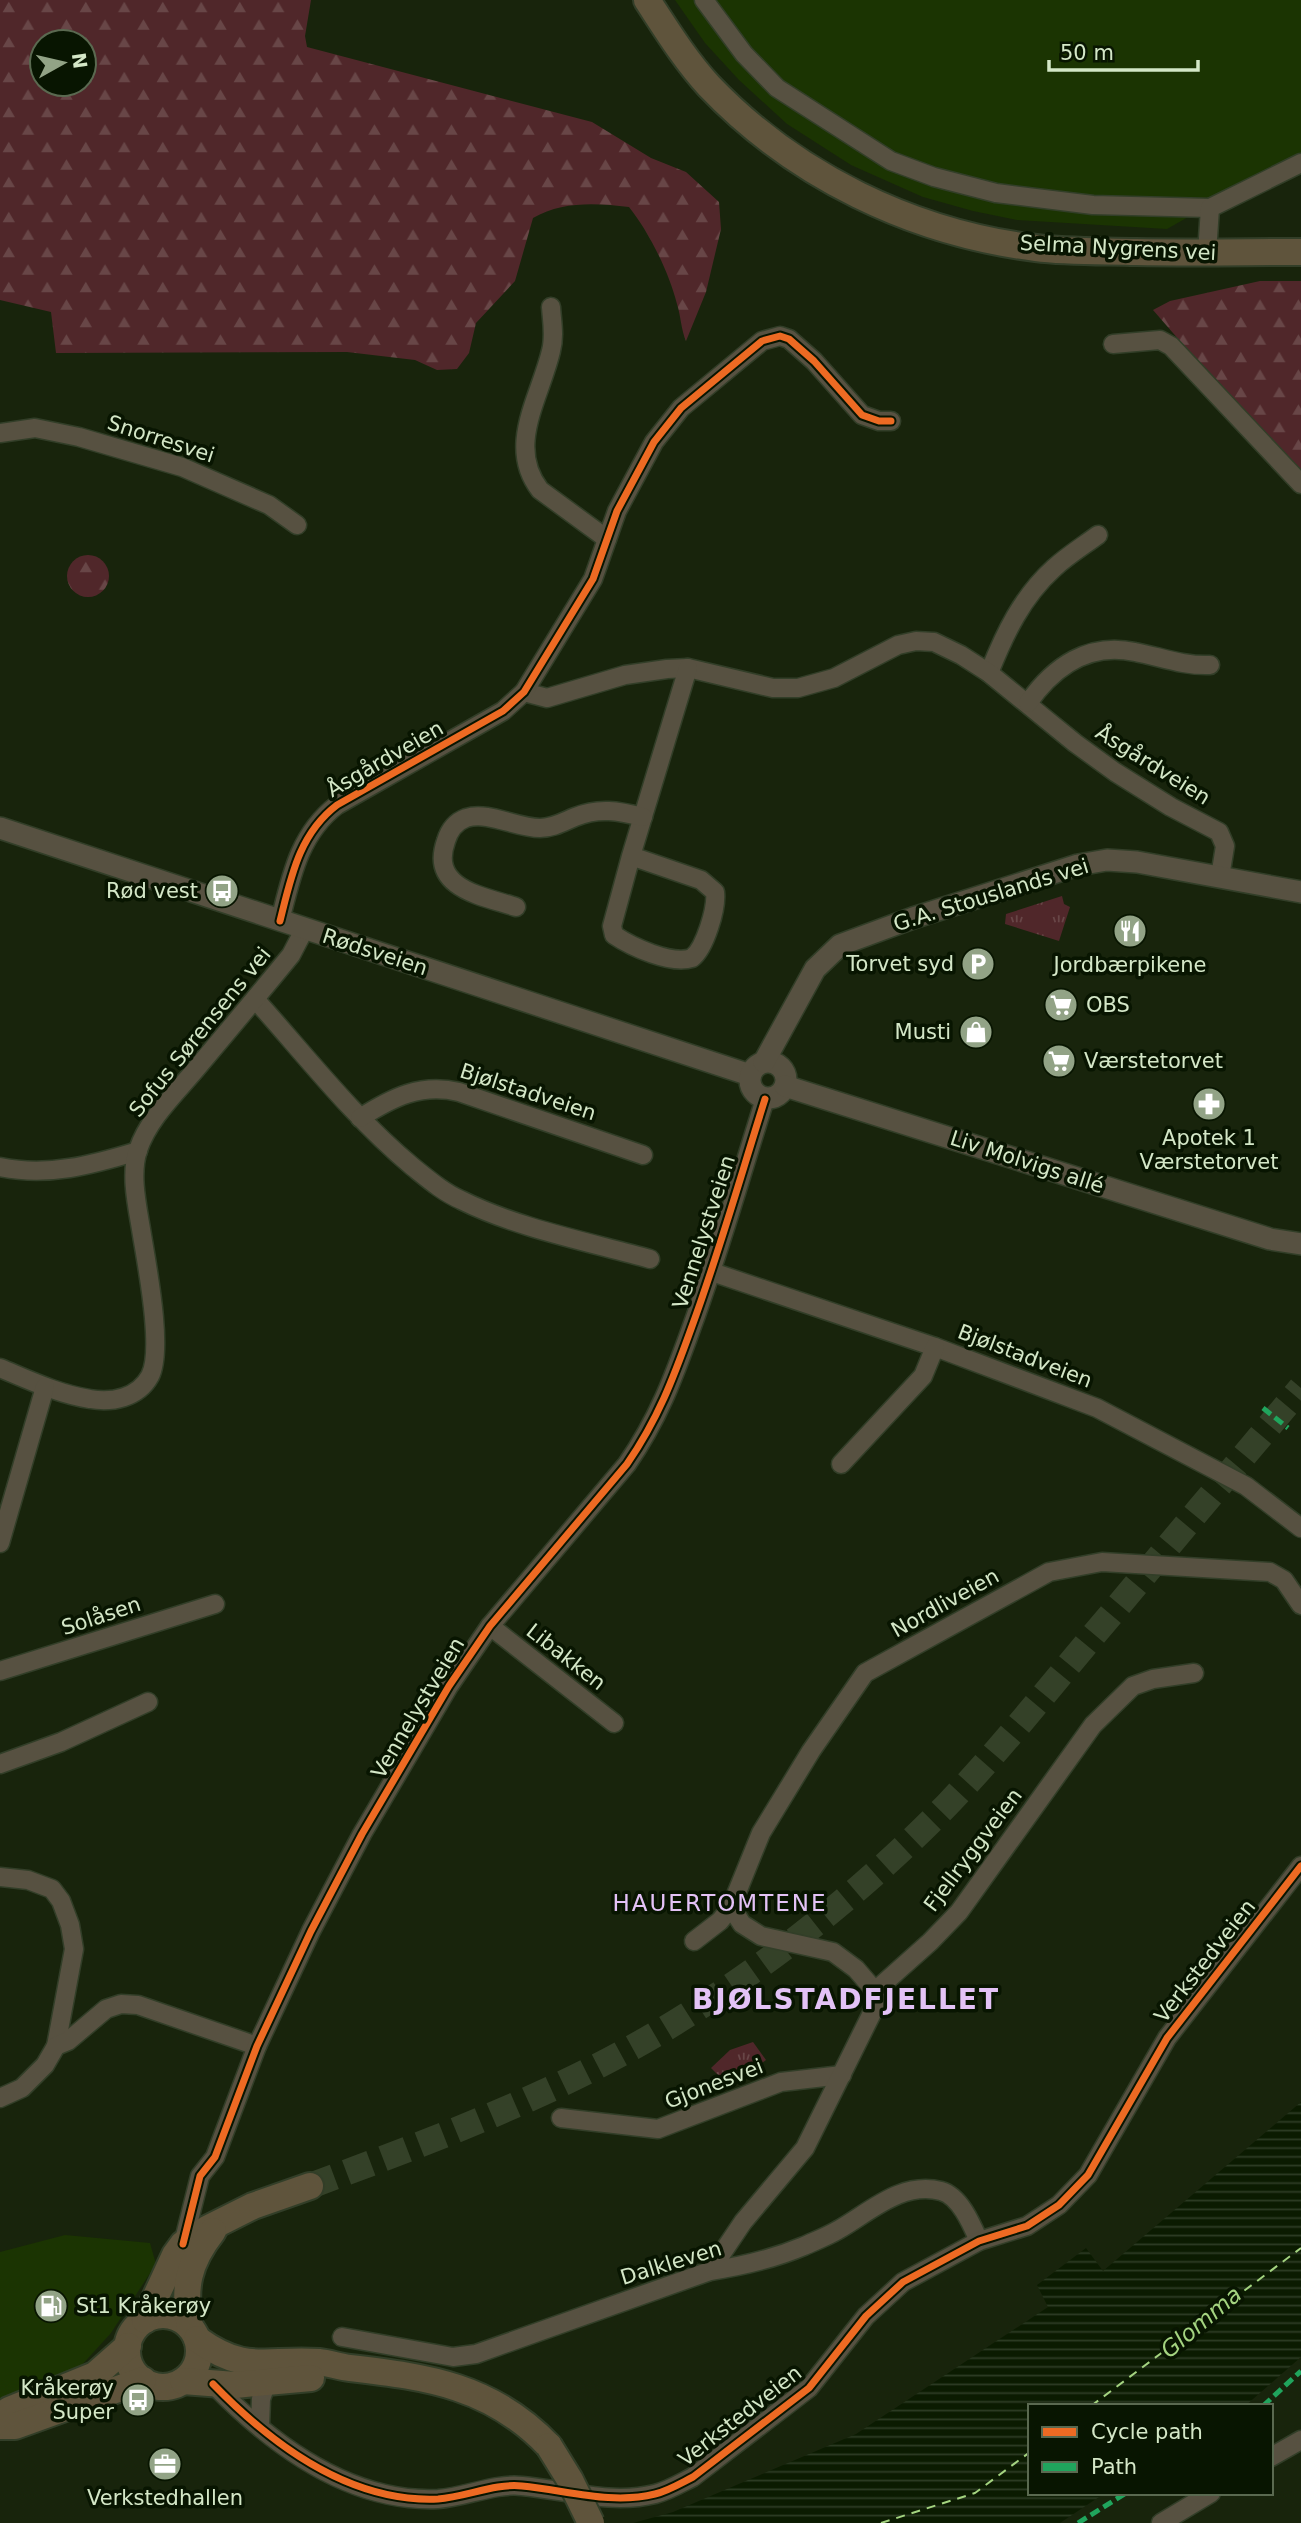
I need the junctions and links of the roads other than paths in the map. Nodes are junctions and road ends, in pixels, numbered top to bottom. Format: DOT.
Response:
graph roads {
  1 [pos="647,0"];
  2 [pos="704,0"];
  3 [pos="1301,163"];
  4 [pos="1210,208"];
  5 [pos="1301,252"];
  6 [pos="1207,253"];
  7 [pos="551,307"];
  8 [pos="1113,344"];
  9 [pos="891,421"];
  10 [pos="0,433"];
  11 [pos="1301,484"];
  12 [pos="297,525"];
  13 [pos="1098,535"];
  14 [pos="607,539"];
  15 [pos="1210,665"];
  16 [pos="688,668"];
  17 [pos="989,673"];
  18 [pos="524,692"];
  19 [pos="1028,703"];
  20 [pos="643,817"];
  21 [pos="0,828"];
  22 [pos="631,856"];
  23 [pos="1220,877"];
  24 [pos="1301,892"];
  25 [pos="516,907"];
  26 [pos="280,921"];
  27 [pos="304,930"];
  28 [pos="255,999"];
  29 [pos="770,1073"];
  30 [pos="765,1098"];
  31 [pos="360,1118"];
  32 [pos="138,1151"];
  33 [pos="643,1155"];
  34 [pos="0,1167"];
  35 [pos="1270,1239"];
  36 [pos="1301,1244"];
  37 [pos="650,1259"];
  38 [pos="1301,1259"];
  39 [pos="712,1272"];
  40 [pos="935,1347"];
  41 [pos="0,1368"];
  42 [pos="45,1387"];
  43 [pos="841,1464"];
  44 [pos="1301,1528"];
  45 [pos="0,1544"];
  46 [pos="215,1604"];
  47 [pos="1301,1605"];
  48 [pos="490,1626"];
  49 [pos="0,1671"];
  50 [pos="1194,1673"];
  51 [pos="148,1702"];
  52 [pos="614,1723"];
  53 [pos="0,1764"];
  54 [pos="1301,1866"];
  55 [pos="0,1877"];
  56 [pos="731,1907"];
  57 [pos="694,1941"];
  58 [pos="875,1991"];
  59 [pos="57,2046"];
  60 [pos="257,2046"];
  61 [pos="842,2076"];
  62 [pos="0,2098"];
  63 [pos="561,2118"];
  64 [pos="310,2186"];
  65 [pos="220,2223"];
  66 [pos="979,2241"];
  67 [pos="183,2244"];
  68 [pos="710,2271"];
  69 [pos="145,2320"];
  70 [pos="194,2333"];
  71 [pos="342,2337"];
  72 [pos="128,2346"];
  73 [pos="350,2368"];
  74 [pos="143,2380"];
  75 [pos="183,2381"];
  76 [pos="267,2382"];
  77 [pos="213,2384"];
  78 [pos="0,2420"];
  79 [pos="0,2426"];
  80 [pos="260,2426"];
  81 [pos="1301,2440"];
  82 [pos="1273,2456"];
  83 [pos="1208,2495"];
  84 [pos="591,2523"];
  85 [pos="1161,2523"];
  1 -- 6 [label="main road, Selma Nygrens vei"];
  2 -- 4 [label="street"];
  3 -- 4 [label="street"];
  4 -- 6 [label="street"];
  5 -- 6 [label="main road, Selma Nygrens vei"];
  7 -- 14 [label="street"];
  8 -- 11 [label="street"];
  9 -- 14 [label="street"];
  10 -- 12 [label="street, Snorresvei"];
  13 -- 17 [label="street"];
  14 -- 18 [label="street"];
  15 -- 19 [label="street"];
  16 -- 17 [label="street, Åsgårdveien"];
  16 -- 18 [label="street, Åsgårdveien"];
  16 -- 20 [label="street"];
  17 -- 19 [label="street, Åsgårdveien"];
  18 -- 26 [label="street, Åsgårdveien"];
  19 -- 23 [label="street, Åsgårdveien"];
  20 -- 22 [label="street"];
  20 -- 25 [label="street"];
  21 -- 26 [label="street, Rødsveien"];
  22 -- 22 [label="street"];
  23 -- 24 [label="street, G.A. Stouslands vei"];
  23 -- 29 [label="street, G.A. Stouslands vei"];
  26 -- 27 [label="street, Rødsveien"];
  27 -- 28 [label="street, Sofus Sørensens vei"];
  27 -- 29 [label="street, Rødsveien"];
  28 -- 31 [label="street"];
  28 -- 32 [label="street, Sofus Sørensens vei"];
  29 -- 30 [label="street"];
  29 -- 35 [label="street, Liv Molvigs allé"];
  30 -- 39 [label="street, Vennelystveien"];
  31 -- 33 [label="street, Bjølstadveien"];
  31 -- 37 [label="street"];
  32 -- 34 [label="street"];
  32 -- 42 [label="street, Sofus Sørensens vei"];
  35 -- 36 [label="street, Liv Molvigs allé"];
  35 -- 38 [label="street, Liv Molvigs allé"];
  39 -- 40 [label="street, Bjølstadveien"];
  39 -- 48 [label="street, Vennelystveien"];
  40 -- 43 [label="street"];
  40 -- 44 [label="street, Bjølstadveien"];
  41 -- 42 [label="street, Sofus Sørensens vei"];
  42 -- 45 [label="street"];
  46 -- 49 [label="street, Solåsen"];
  47 -- 56 [label="street, Nordliveien"];
  48 -- 52 [label="street, Libakken"];
  48 -- 60 [label="street, Vennelystveien"];
  50 -- 58 [label="street, Fjellryggveien"];
  51 -- 53 [label="street"];
  54 -- 66 [label="street, Verkstedveien"];
  55 -- 59 [label="street"];
  56 -- 57 [label="street, Nordliveien"];
  56 -- 58 [label="street"];
  58 -- 61 [label="street"];
  59 -- 60 [label="street"];
  59 -- 62 [label="street"];
  60 -- 67 [label="street, Vennelystveien"];
  61 -- 63 [label="street, Gjonesvei"];
  61 -- 68 [label="street"];
  64 -- 65 [label="main road"];
  65 -- 67 [label="main road"];
  65 -- 70 [label="main road"];
  66 -- 68 [label="street, Dalkleven"];
  66 -- 80 [label="street, Verkstedveien"];
  67 -- 69 [label="main road"];
  68 -- 71 [label="street, Dalkleven"];
  69 -- 70 [label="main road"];
  69 -- 72 [label="main road"];
  70 -- 73 [label="main road"];
  70 -- 75 [label="main road"];
  72 -- 74 [label="main road"];
  72 -- 78 [label="main road"];
  73 -- 76 [label="main road"];
  73 -- 84 [label="main road, bridge"];
  74 -- 75 [label="main road"];
  74 -- 79 [label="main road"];
  75 -- 77 [label="main road"];
  76 -- 77 [label="main road"];
  76 -- 80 [label="street"];
  77 -- 80 [label="street, Verkstedveien"];
  81 -- 82 [label="street"];
  83 -- 85 [label="street"];
}
